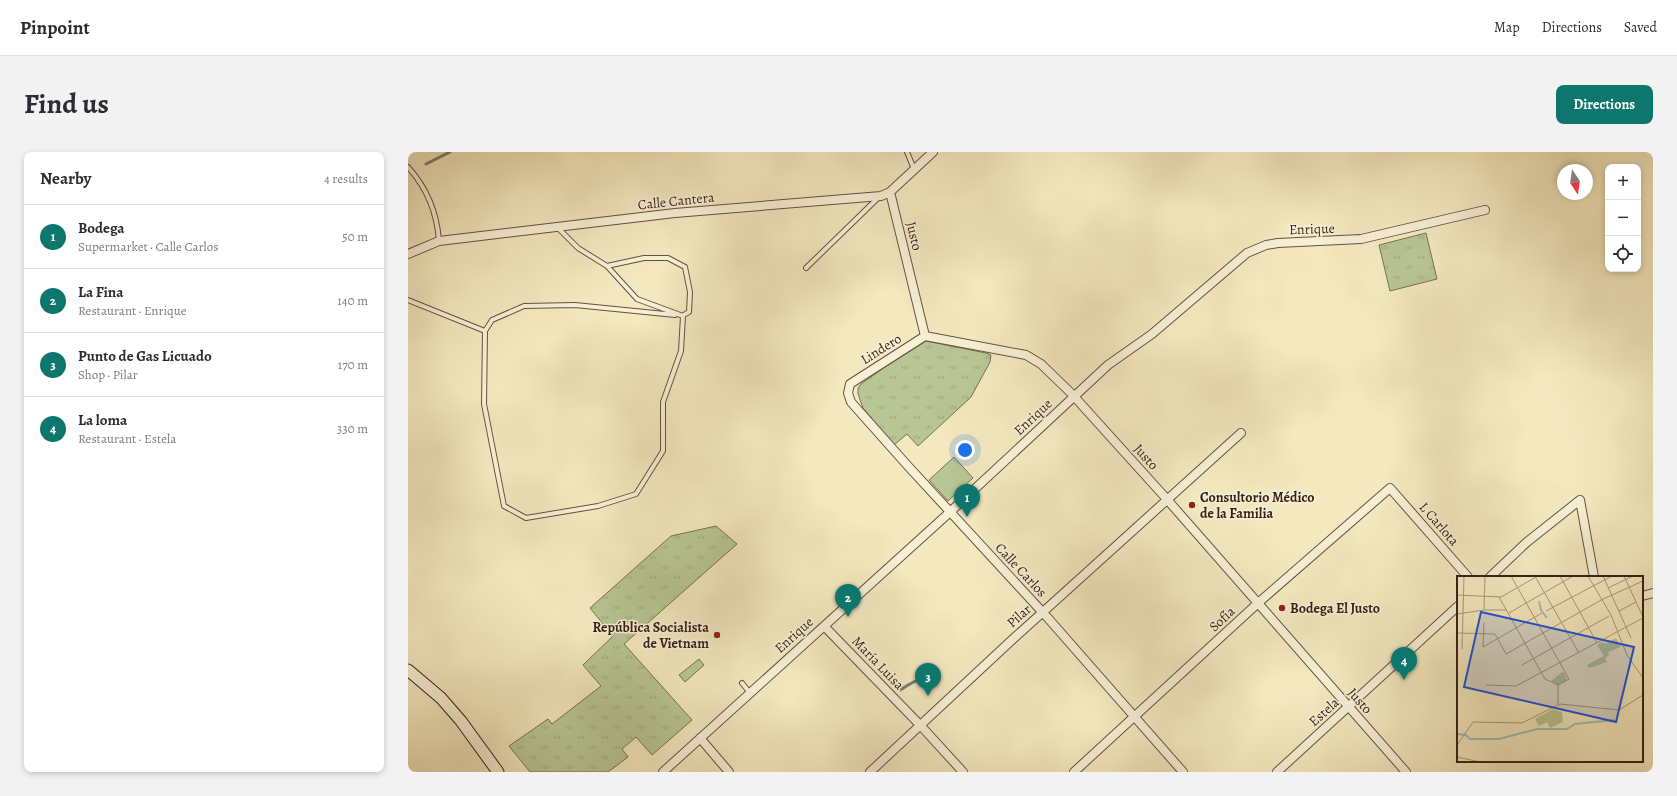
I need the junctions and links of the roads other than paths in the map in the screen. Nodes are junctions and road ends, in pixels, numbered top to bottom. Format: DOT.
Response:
graph roads {
  1 [pos="907,152"];
  2 [pos="933,152"];
  3 [pos="408,168"];
  4 [pos="914,170"];
  5 [pos="890,192"];
  6 [pos="881,196"];
  7 [pos="1486,210"];
  8 [pos="558,228"];
  9 [pos="440,241"];
  10 [pos="408,254"];
  11 [pos="607,266"];
  12 [pos="806,268"];
  13 [pos="408,300"];
  14 [pos="683,316"];
  15 [pos="485,331"];
  16 [pos="925,336"];
  17 [pos="850,384"];
  18 [pos="1074,397"];
  19 [pos="1241,433"];
  20 [pos="1390,488"];
  21 [pos="1168,500"];
  22 [pos="950,512"];
  23 [pos="1467,576"];
  24 [pos="1491,576"];
  25 [pos="1594,576"];
  26 [pos="1653,594"];
  27 [pos="1643,596"];
  28 [pos="1258,603"];
  29 [pos="1457,607"];
  30 [pos="1042,612"];
  31 [pos="824,626"];
  32 [pos="408,670"];
  33 [pos="742,683"];
  34 [pos="750,693"];
  35 [pos="1349,707"];
  36 [pos="1135,717"];
  37 [pos="920,726"];
  38 [pos="700,738"];
  39 [pos="498,772"];
  40 [pos="663,772"];
  41 [pos="729,772"];
  42 [pos="870,772"];
  43 [pos="963,772"];
  44 [pos="1074,772"];
  45 [pos="1183,772"];
  46 [pos="1277,772"];
  47 [pos="1406,772"];
  1 -- 4 [label="lane"];
  2 -- 4 [label="street, Calle Cantera"];
  3 -- 9 [label="lane"];
  4 -- 5 [label="street, Calle Cantera"];
  5 -- 6 [label="street, Calle Cantera"];
  5 -- 16 [label="street, Justo"];
  6 -- 8 [label="street, Calle Cantera"];
  6 -- 12 [label="lane"];
  7 -- 18 [label="street, Enrique"];
  8 -- 9 [label="street, Calle Cantera"];
  8 -- 11 [label="lane"];
  9 -- 10 [label="street, Calle Cantera"];
  11 -- 14 [label="lane"];
  11 -- 14 [label="lane"];
  13 -- 15 [label="lane"];
  14 -- 15 [label="lane"];
  14 -- 15 [label="lane"];
  16 -- 17 [label="street, Lindero"];
  16 -- 18 [label="street, Justo"];
  17 -- 22 [label="street, Calle Carlos"];
  18 -- 21 [label="street, Justo"];
  18 -- 22 [label="street, Enrique"];
  19 -- 21 [label="street, Pilar"];
  20 -- 23 [label="street, L Carlota"];
  20 -- 28 [label="street, Sofía"];
  21 -- 28 [label="street, Justo"];
  21 -- 30 [label="street, Pilar"];
  22 -- 30 [label="street, Calle Carlos"];
  22 -- 31 [label="street, Enrique"];
  24 -- 25 [label="street"];
  26 -- 27 [label="street"];
  28 -- 35 [label="street, Justo"];
  28 -- 36 [label="street, Sofía"];
  29 -- 35 [label="street, Estela"];
  30 -- 36 [label="street, Calle Carlos"];
  30 -- 37 [label="street, Pilar"];
  31 -- 34 [label="street, Enrique"];
  31 -- 37 [label="street, María Luisa"];
  32 -- 39 [label="main road"];
  33 -- 34 [label="lane"];
  34 -- 38 [label="street, Enrique"];
  35 -- 46 [label="street, Estela"];
  35 -- 47 [label="street, Justo"];
  36 -- 44 [label="street, Sofía"];
  36 -- 45 [label="street, Calle Carlos"];
  37 -- 42 [label="street, Pilar"];
  37 -- 43 [label="street, María Luisa"];
  38 -- 40 [label="street, Enrique"];
  38 -- 41 [label="street"];
}
